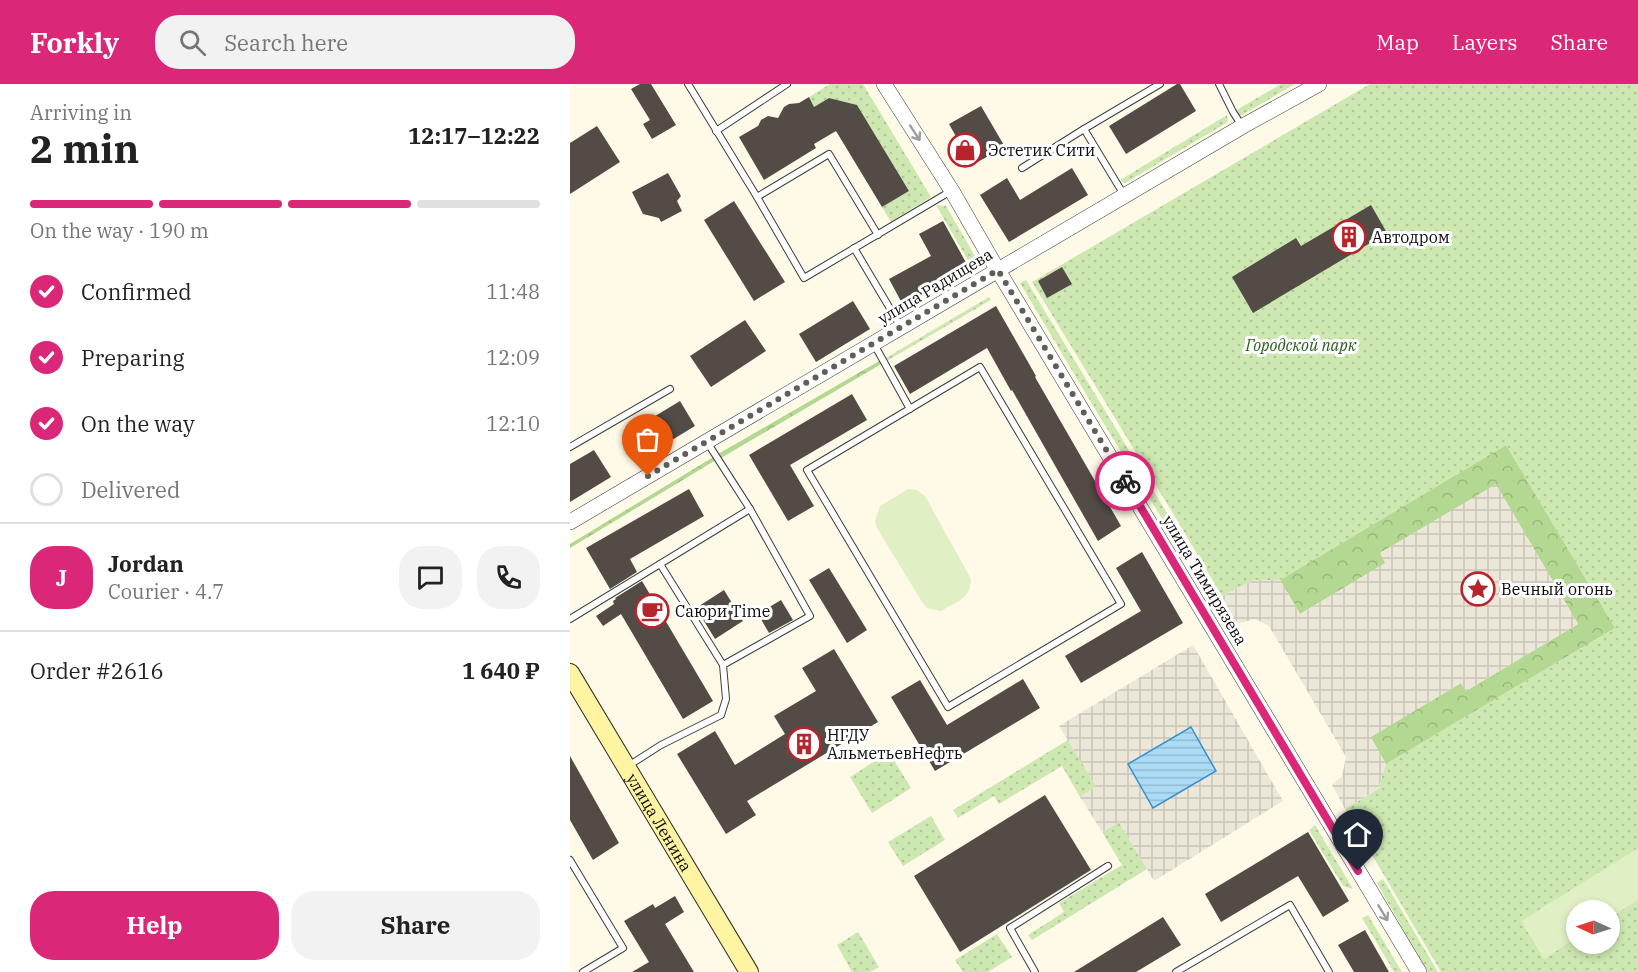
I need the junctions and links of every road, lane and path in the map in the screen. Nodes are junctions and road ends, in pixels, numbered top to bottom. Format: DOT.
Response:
graph roads {
  1 [pos="688,84"];
  2 [pos="787,84"];
  3 [pos="884,84"];
  4 [pos="1160,84"];
  5 [pos="1219,84"];
  6 [pos="1319,84"];
  7 [pos="1243,126"];
  8 [pos="1084,129"];
  9 [pos="716,130"];
  10 [pos="1022,168"];
  11 [pos="952,191"];
  12 [pos="1124,196"];
  13 [pos="757,197"];
  14 [pos="878,235"];
  15 [pos="854,248"];
  16 [pos="998,270"];
  17 [pos="901,327"];
  18 [pos="874,343"];
  19 [pos="670,389"];
  20 [pos="910,409"];
  21 [pos="707,441"];
  22 [pos="570,447"];
  23 [pos="750,509"];
  24 [pos="570,522"];
  25 [pos="660,564"];
  26 [pos="570,619"];
  27 [pos="723,665"];
  28 [pos="570,673"];
  29 [pos="626,767"];
  30 [pos="570,860"];
  31 [pos="1108,866"];
  32 [pos="583,972"];
  33 [pos="748,972"];
  34 [pos="1035,972"];
  35 [pos="1176,972"];
  36 [pos="1329,972"];
  37 [pos="1419,972"];
  1 -- 9 [label="lane"];
  2 -- 9 [label="lane"];
  3 -- 11 [label="street, улица Тимирязева, one-way"];
  4 -- 8 [label="lane"];
  5 -- 7 [label="lane"];
  6 -- 7 [label="street, улица Радищева"];
  7 -- 12 [label="street, улица Радищева"];
  8 -- 10 [label="lane"];
  8 -- 12 [label="lane"];
  9 -- 13 [label="lane"];
  11 -- 14 [label="lane"];
  11 -- 16 [label="street, улица Тимирязева"];
  12 -- 16 [label="street, улица Радищева"];
  13 -- 14 [label="lane"];
  13 -- 15 [label="lane"];
  14 -- 15 [label="lane"];
  15 -- 17 [label="lane"];
  16 -- 17 [label="street, улица Радищева"];
  16 -- 37 [label="street, улица Тимирязева, one-way"];
  17 -- 18 [label="street, улица Радищева"];
  18 -- 20 [label="lane"];
  18 -- 21 [label="street, улица Радищева"];
  19 -- 22 [label="lane"];
  20 -- 20 [label="lane"];
  21 -- 23 [label="lane"];
  21 -- 24 [label="street, улица Радищева"];
  23 -- 25 [label="lane"];
  23 -- 27 [label="lane"];
  25 -- 26 [label="lane"];
  25 -- 27 [label="lane"];
  27 -- 29 [label="lane"];
  28 -- 29 [label="main road, улица Ленина"];
  29 -- 33 [label="main road, улица Ленина"];
  30 -- 32 [label="lane"];
  31 -- 34 [label="lane"];
  35 -- 36 [label="lane"];
}
